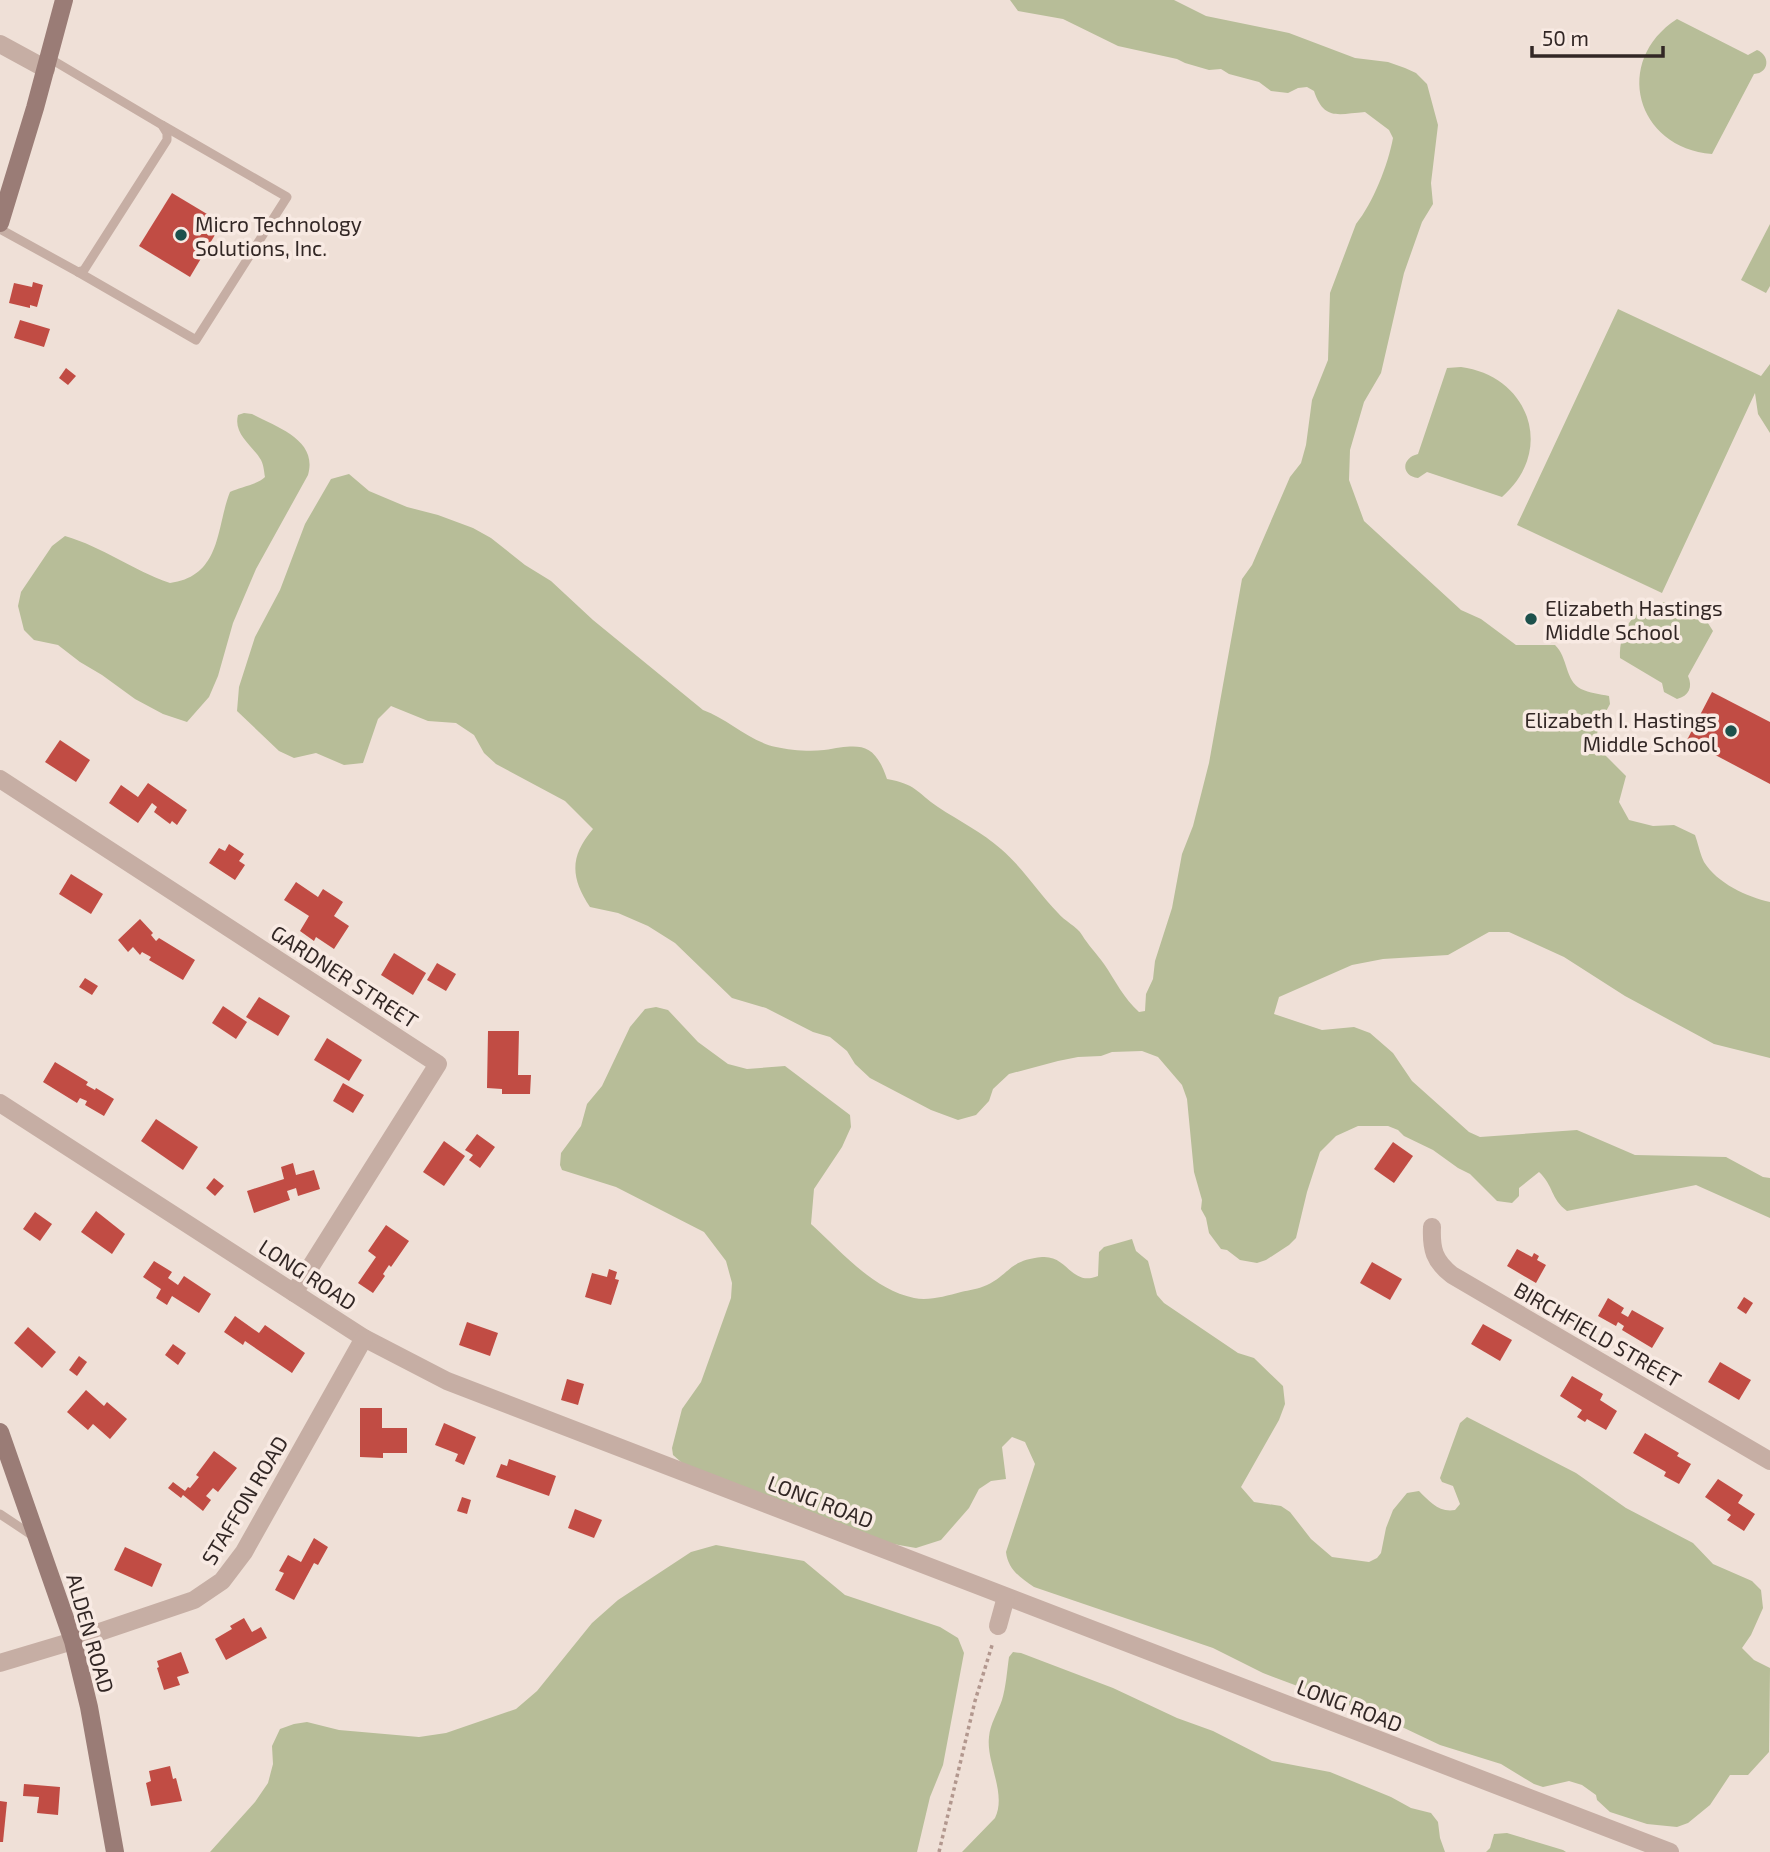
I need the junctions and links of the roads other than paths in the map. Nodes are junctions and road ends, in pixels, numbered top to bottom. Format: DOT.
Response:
graph roads {
  1 [pos="64,0"];
  2 [pos="0,44"];
  3 [pos="47,64"];
  4 [pos="162,125"];
  5 [pos="0,223"];
  6 [pos="0,229"];
  7 [pos="78,272"];
  8 [pos="0,779"];
  9 [pos="0,1103"];
  10 [pos="1432,1227"];
  11 [pos="294,1293"];
  12 [pos="364,1338"];
  13 [pos="0,1432"];
  14 [pos="1770,1461"];
  15 [pos="0,1514"];
  16 [pos="38,1538"];
  17 [pos="1006,1597"];
  18 [pos="998,1626"];
  19 [pos="73,1641"];
  20 [pos="0,1662"];
  21 [pos="115,1852"];
  22 [pos="1670,1852"];
  1 -- 3 [label="main road"];
  2 -- 3 [label="street"];
  3 -- 4 [label="lane"];
  3 -- 5 [label="main road"];
  4 -- 7 [label="lane"];
  4 -- 7 [label="lane"];
  6 -- 7 [label="lane"];
  8 -- 11 [label="street, GARDNER STREET"];
  9 -- 11 [label="street, LONG ROAD"];
  10 -- 14 [label="street, BIRCHFIELD STREET"];
  11 -- 12 [label="street, LONG ROAD"];
  12 -- 17 [label="street, LONG ROAD"];
  12 -- 19 [label="street, STAFFON ROAD"];
  13 -- 16 [label="main road, ALDEN ROAD"];
  15 -- 16 [label="lane"];
  16 -- 19 [label="main road, ALDEN ROAD"];
  17 -- 18 [label="street"];
  17 -- 22 [label="street, LONG ROAD"];
  19 -- 20 [label="street, STAFFON ROAD"];
  19 -- 21 [label="main road, ALDEN ROAD"];
}
